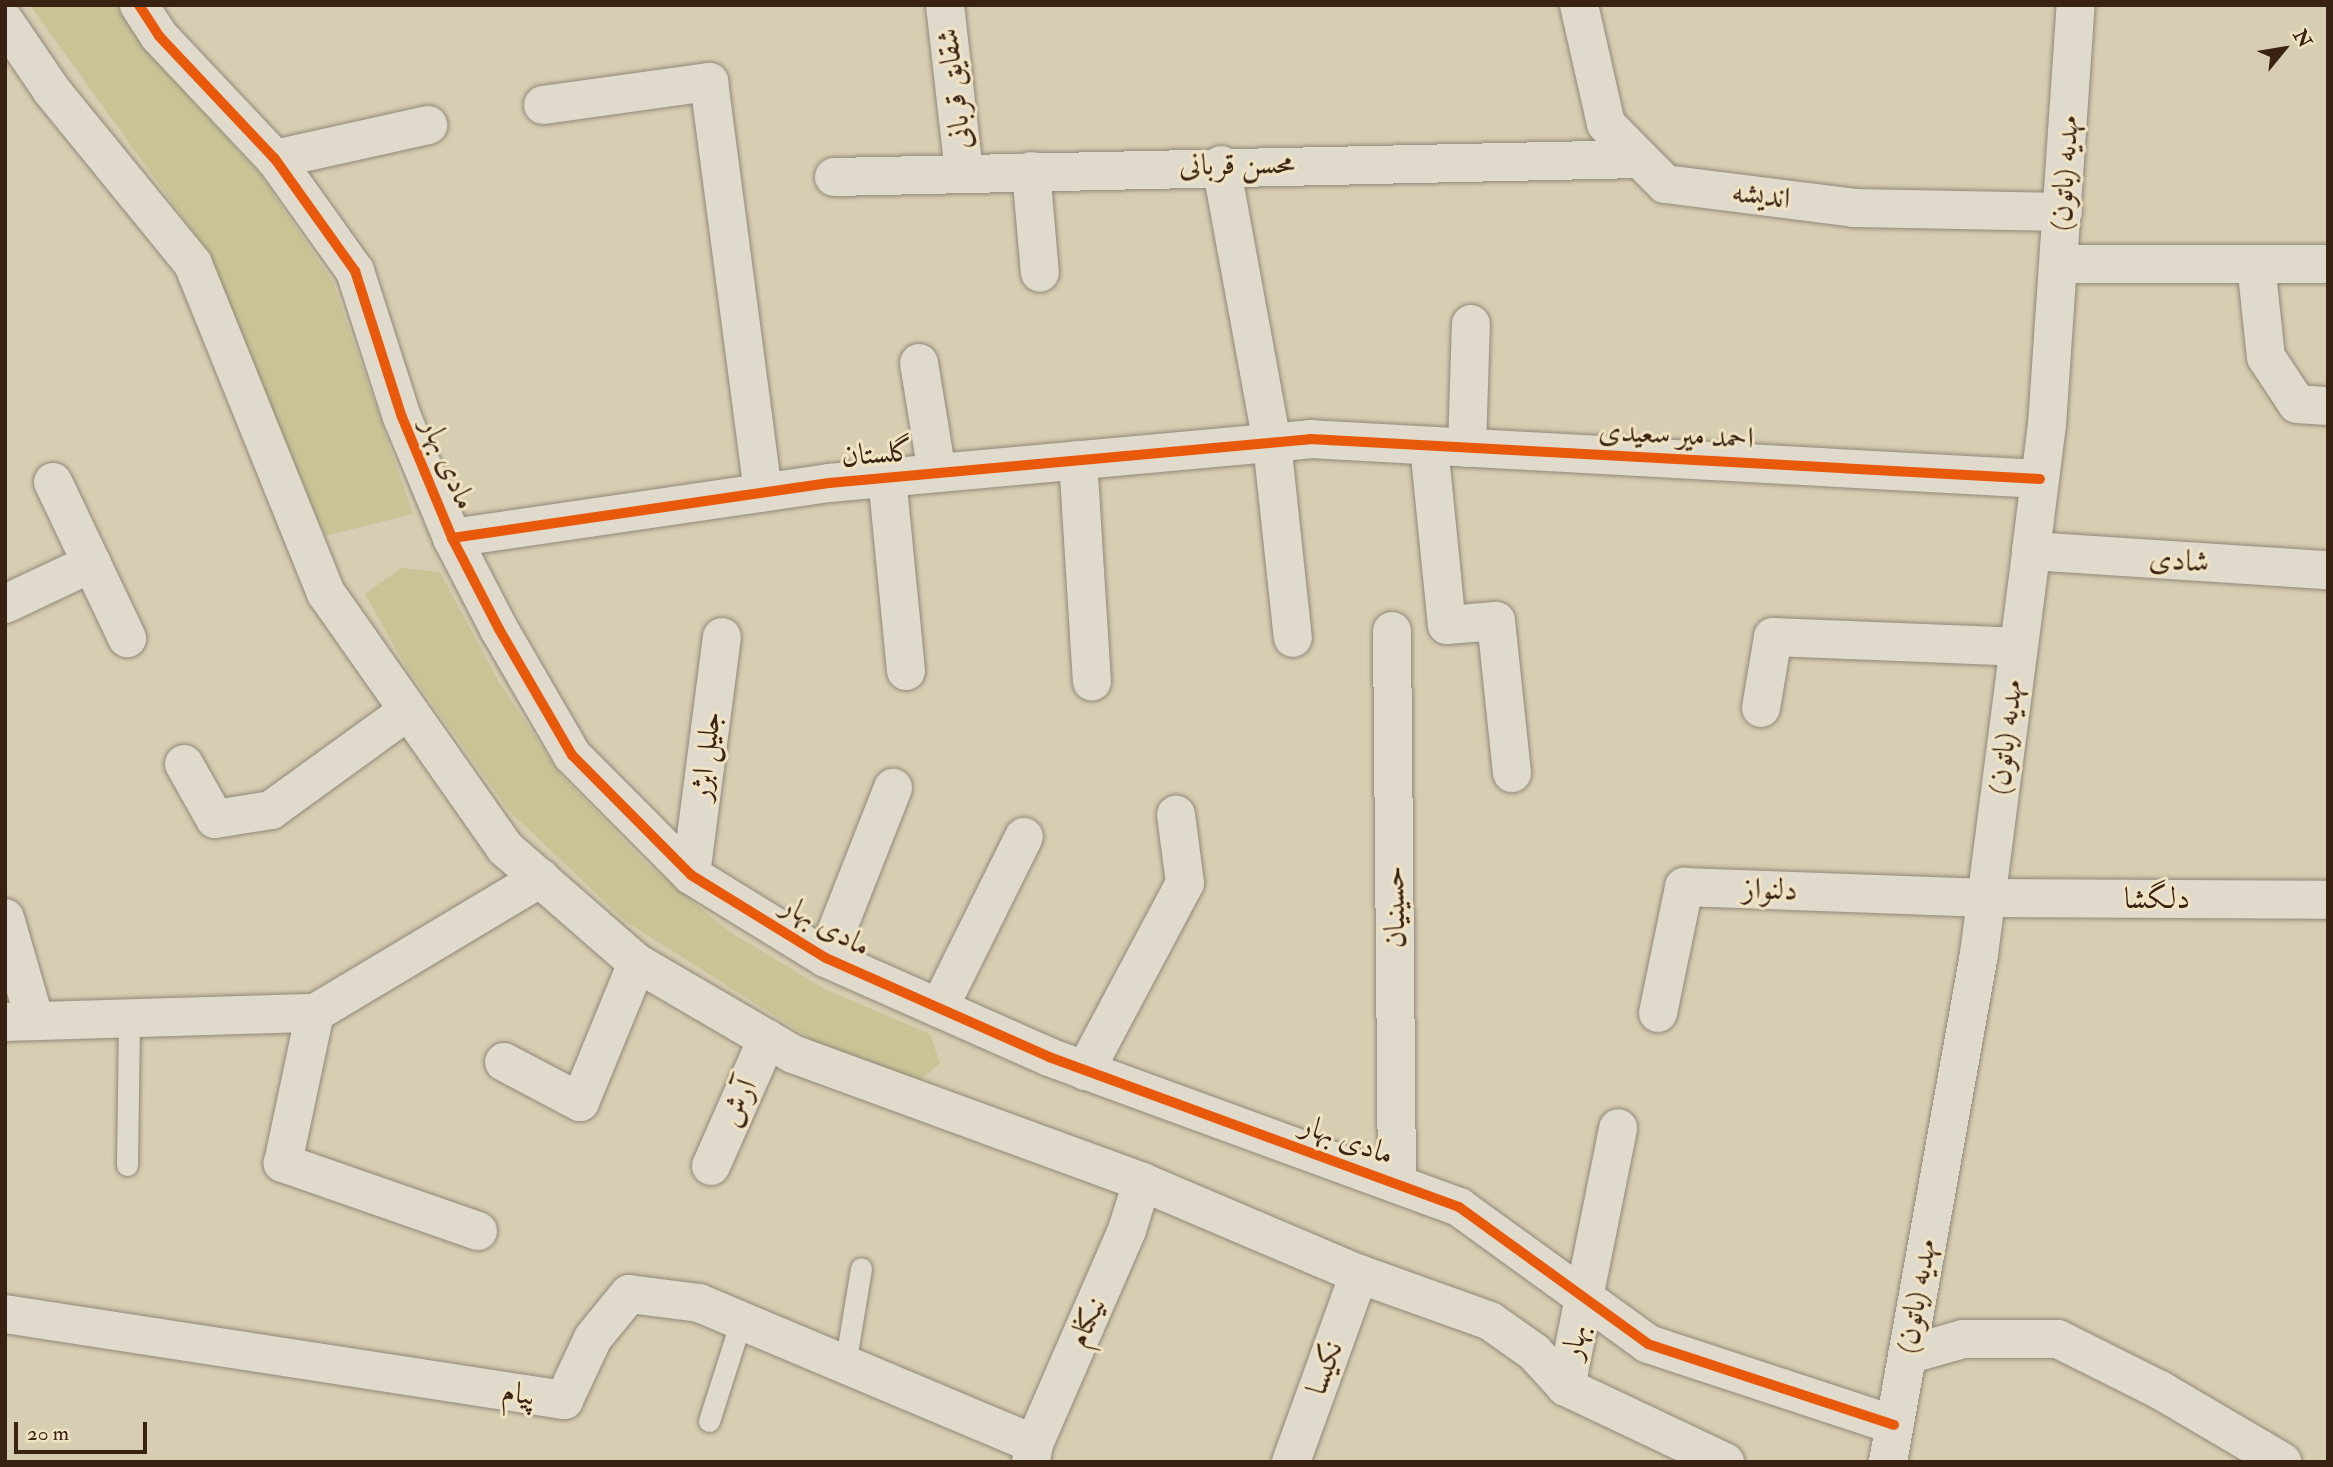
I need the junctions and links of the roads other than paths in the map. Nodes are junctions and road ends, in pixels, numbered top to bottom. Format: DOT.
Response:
graph roads {
  1 [pos="139,5"];
  2 [pos="945,5"];
  3 [pos="1579,5"];
  4 [pos="2076,5"];
  5 [pos="5,22"];
  6 [pos="543,105"];
  7 [pos="428,125"];
  8 [pos="275,159"];
  9 [pos="1640,159"];
  10 [pos="1221,165"];
  11 [pos="1031,171"];
  12 [pos="964,173"];
  13 [pos="834,177"];
  14 [pos="2063,212"];
  15 [pos="2059,264"];
  16 [pos="2256,264"];
  17 [pos="2328,264"];
  18 [pos="1040,273"];
  19 [pos="1471,324"];
  20 [pos="919,363"];
  21 [pos="2328,406"];
  22 [pos="1310,439"];
  23 [pos="1272,443"];
  24 [pos="1429,446"];
  25 [pos="1467,448"];
  26 [pos="1078,460"];
  27 [pos="937,473"];
  28 [pos="887,477"];
  29 [pos="2040,480"];
  30 [pos="53,482"];
  31 [pos="762,492"];
  32 [pos="452,538"];
  33 [pos="2031,551"];
  34 [pos="92,563"];
  35 [pos="2328,570"];
  36 [pos="5,604"];
  37 [pos="1392,631"];
  38 [pos="722,637"];
  39 [pos="127,638"];
  40 [pos="1293,638"];
  41 [pos="2018,647"];
  42 [pos="906,671"];
  43 [pos="1092,682"];
  44 [pos="1761,708"];
  45 [pos="408,711"];
  46 [pos="184,764"];
  47 [pos="1512,773"];
  48 [pos="893,788"];
  49 [pos="1176,815"];
  50 [pos="1024,837"];
  51 [pos="691,875"];
  52 [pos="541,878"];
  53 [pos="1986,898"];
  54 [pos="2328,900"];
  55 [pos="5,918"];
  56 [pos="827,958"];
  57 [pos="637,964"];
  58 [pos="939,1008"];
  59 [pos="315,1013"];
  60 [pos="1658,1013"];
  61 [pos="129,1018"];
  62 [pos="20,1022"];
  63 [pos="767,1039"];
  64 [pos="504,1062"];
  65 [pos="1085,1071"];
  66 [pos="1618,1128"];
  67 [pos="127,1165"];
  68 [pos="711,1166"];
  69 [pos="1142,1182"];
  70 [pos="1397,1184"];
  71 [pos="478,1231"];
  72 [pos="861,1268"];
  73 [pos="1359,1273"];
  74 [pos="1584,1297"];
  75 [pos="5,1314"];
  76 [pos="741,1321"];
  77 [pos="1907,1355"];
  78 [pos="845,1365"];
  79 [pos="1566,1387"];
  80 [pos="709,1420"];
  81 [pos="1891,1443"];
  82 [pos="1032,1453"];
  83 [pos="1291,1462"];
  84 [pos="1725,1462"];
  85 [pos="2282,1462"];
  1 -- 8 [label="street, مادی بهار"];
  2 -- 12 [label="street, شقایق قربانی"];
  3 -- 9 [label="street, اندیشه"];
  4 -- 14 [label="street, مهدیه (باتون)"];
  5 -- 45 [label="street"];
  6 -- 31 [label="street"];
  7 -- 8 [label="street"];
  8 -- 32 [label="street, مادی بهار"];
  9 -- 10 [label="street, محسن قربانی"];
  9 -- 14 [label="street, اندیشه"];
  10 -- 11 [label="street, محسن قربانی"];
  10 -- 23 [label="street"];
  11 -- 12 [label="street, محسن قربانی"];
  11 -- 18 [label="street"];
  12 -- 13 [label="street, محسن قربانی"];
  14 -- 15 [label="street, مهدیه (باتون)"];
  15 -- 16 [label="street"];
  15 -- 29 [label="street, مهدیه (باتون)"];
  16 -- 17 [label="street"];
  16 -- 21 [label="street"];
  19 -- 25 [label="street"];
  20 -- 27 [label="street"];
  22 -- 23 [label="street, گلستان"];
  22 -- 24 [label="street, احمد میر سعیدی"];
  23 -- 26 [label="street, گلستان"];
  23 -- 40 [label="street"];
  24 -- 25 [label="street, احمد میر سعیدی"];
  24 -- 47 [label="street"];
  25 -- 29 [label="street, احمد میر سعیدی"];
  26 -- 27 [label="street, گلستان"];
  26 -- 43 [label="street"];
  27 -- 28 [label="street, گلستان"];
  28 -- 31 [label="street, گلستان"];
  28 -- 42 [label="street"];
  29 -- 33 [label="street, مهدیه (باتون)"];
  30 -- 34 [label="street"];
  31 -- 32 [label="street, گلستان"];
  32 -- 51 [label="street, مادی بهار"];
  33 -- 35 [label="street, شادی"];
  33 -- 41 [label="street, مهدیه (باتون)"];
  34 -- 36 [label="street"];
  34 -- 39 [label="street"];
  37 -- 70 [label="street, حسینیان"];
  38 -- 51 [label="street, جلیل ابژر"];
  41 -- 44 [label="street"];
  41 -- 53 [label="street, مهدیه (باتون)"];
  45 -- 46 [label="street"];
  45 -- 52 [label="street"];
  48 -- 56 [label="street"];
  49 -- 65 [label="street"];
  50 -- 58 [label="street"];
  51 -- 56 [label="street, مادی بهار"];
  52 -- 57 [label="street"];
  52 -- 59 [label="street"];
  53 -- 54 [label="street, دلگشا"];
  53 -- 60 [label="street, دلنواز"];
  53 -- 77 [label="street, مهدیه (باتون)"];
  55 -- 62 [label="street"];
  56 -- 58 [label="street, مادی بهار"];
  57 -- 63 [label="street"];
  57 -- 64 [label="street"];
  58 -- 65 [label="street, مادی بهار"];
  59 -- 61 [label="street"];
  59 -- 71 [label="street"];
  61 -- 62 [label="street"];
  61 -- 67 [label="lane"];
  63 -- 68 [label="street, آرش"];
  63 -- 69 [label="street"];
  65 -- 70 [label="street, مادی بهار"];
  66 -- 74 [label="street, بهار"];
  69 -- 73 [label="street"];
  69 -- 82 [label="street, نیکنام"];
  70 -- 74 [label="street, مادی بهار"];
  72 -- 78 [label="lane"];
  73 -- 79 [label="street"];
  73 -- 83 [label="street, نکیسا"];
  74 -- 79 [label="street, بهار"];
  74 -- 81 [label="street, مادی بهار"];
  75 -- 76 [label="street, پیام"];
  76 -- 78 [label="street, پیام"];
  76 -- 80 [label="lane"];
  77 -- 81 [label="street, مهدیه (باتون)"];
  77 -- 85 [label="street"];
  78 -- 82 [label="street, پیام"];
  79 -- 84 [label="street"];
}
